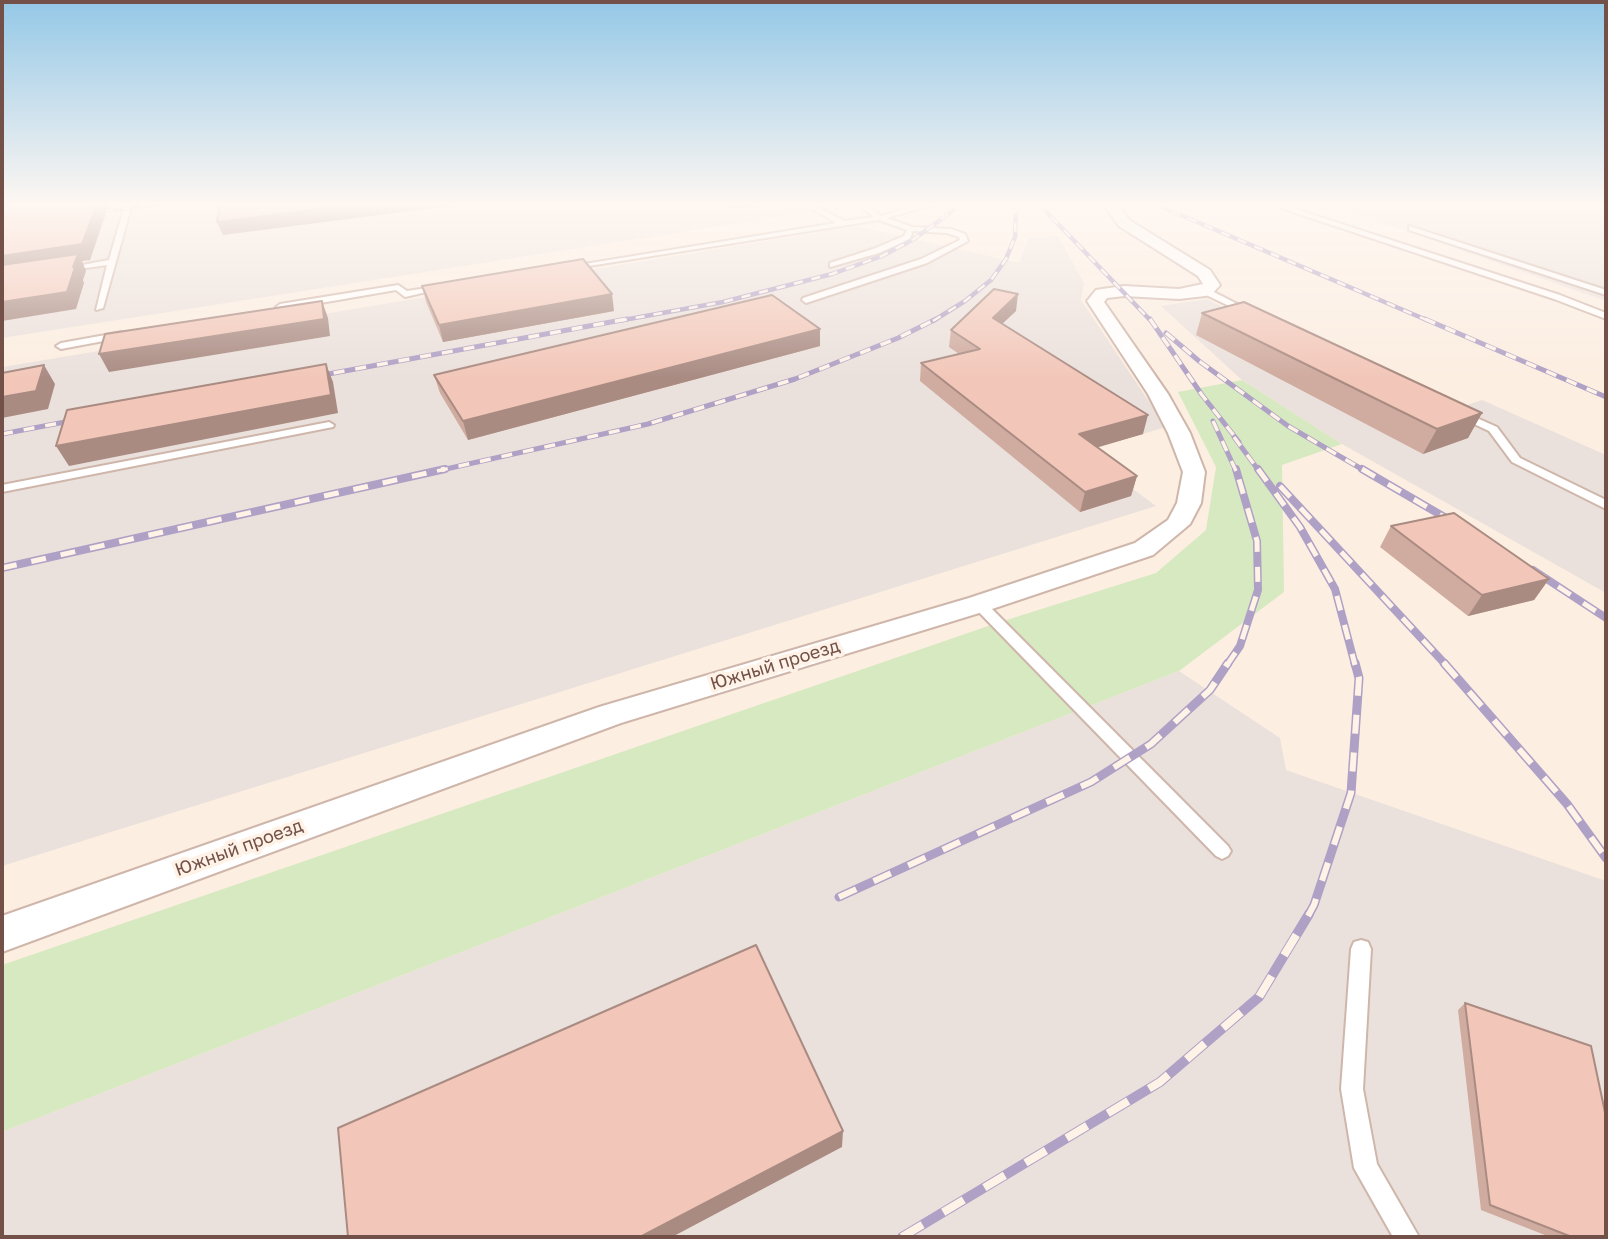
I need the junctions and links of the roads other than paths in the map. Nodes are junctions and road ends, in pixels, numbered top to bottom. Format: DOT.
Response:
graph roads {
  1 [pos="112,262"];
  2 [pos="607,262"];
  3 [pos="843,262"];
  4 [pos="922,262"];
  5 [pos="1177,262"];
  6 [pos="1449,262"];
  7 [pos="1513,262"];
  8 [pos="833,265"];
  9 [pos="57,270"];
  10 [pos="556,270"];
  11 [pos="1204,282"];
  12 [pos="446,287"];
  13 [pos="1606,293"];
  14 [pos="806,300"];
  15 [pos="99,308"];
  16 [pos="263,310"];
  17 [pos="1606,316"];
  18 [pos="1267,321"];
  19 [pos="128,334"];
  20 [pos="61,346"];
  21 [pos="1456,411"];
  22 [pos="329,425"];
  23 [pos="2,489"];
  24 [pos="1606,505"];
  25 [pos="979,604"];
  26 [pos="1222,851"];
  27 [pos="2,934"];
  28 [pos="1361,949"];
  29 [pos="1407,1237"];
  1 -- 9 [label="lane"];
  1 -- 15 [label="lane"];
  2 -- 10 [label="lane"];
  3 -- 8 [label="lane"];
  4 -- 14 [label="lane"];
  5 -- 11 [label="street"];
  6 -- 17 [label="lane"];
  7 -- 13 [label="lane"];
  11 -- 18 [label="lane"];
  11 -- 25 [label="street, Южный проезд"];
  12 -- 16 [label="lane"];
  19 -- 20 [label="lane"];
  21 -- 24 [label="lane"];
  22 -- 23 [label="lane"];
  25 -- 26 [label="lane"];
  25 -- 27 [label="street, Южный проезд"];
  28 -- 29 [label="lane"];
}
